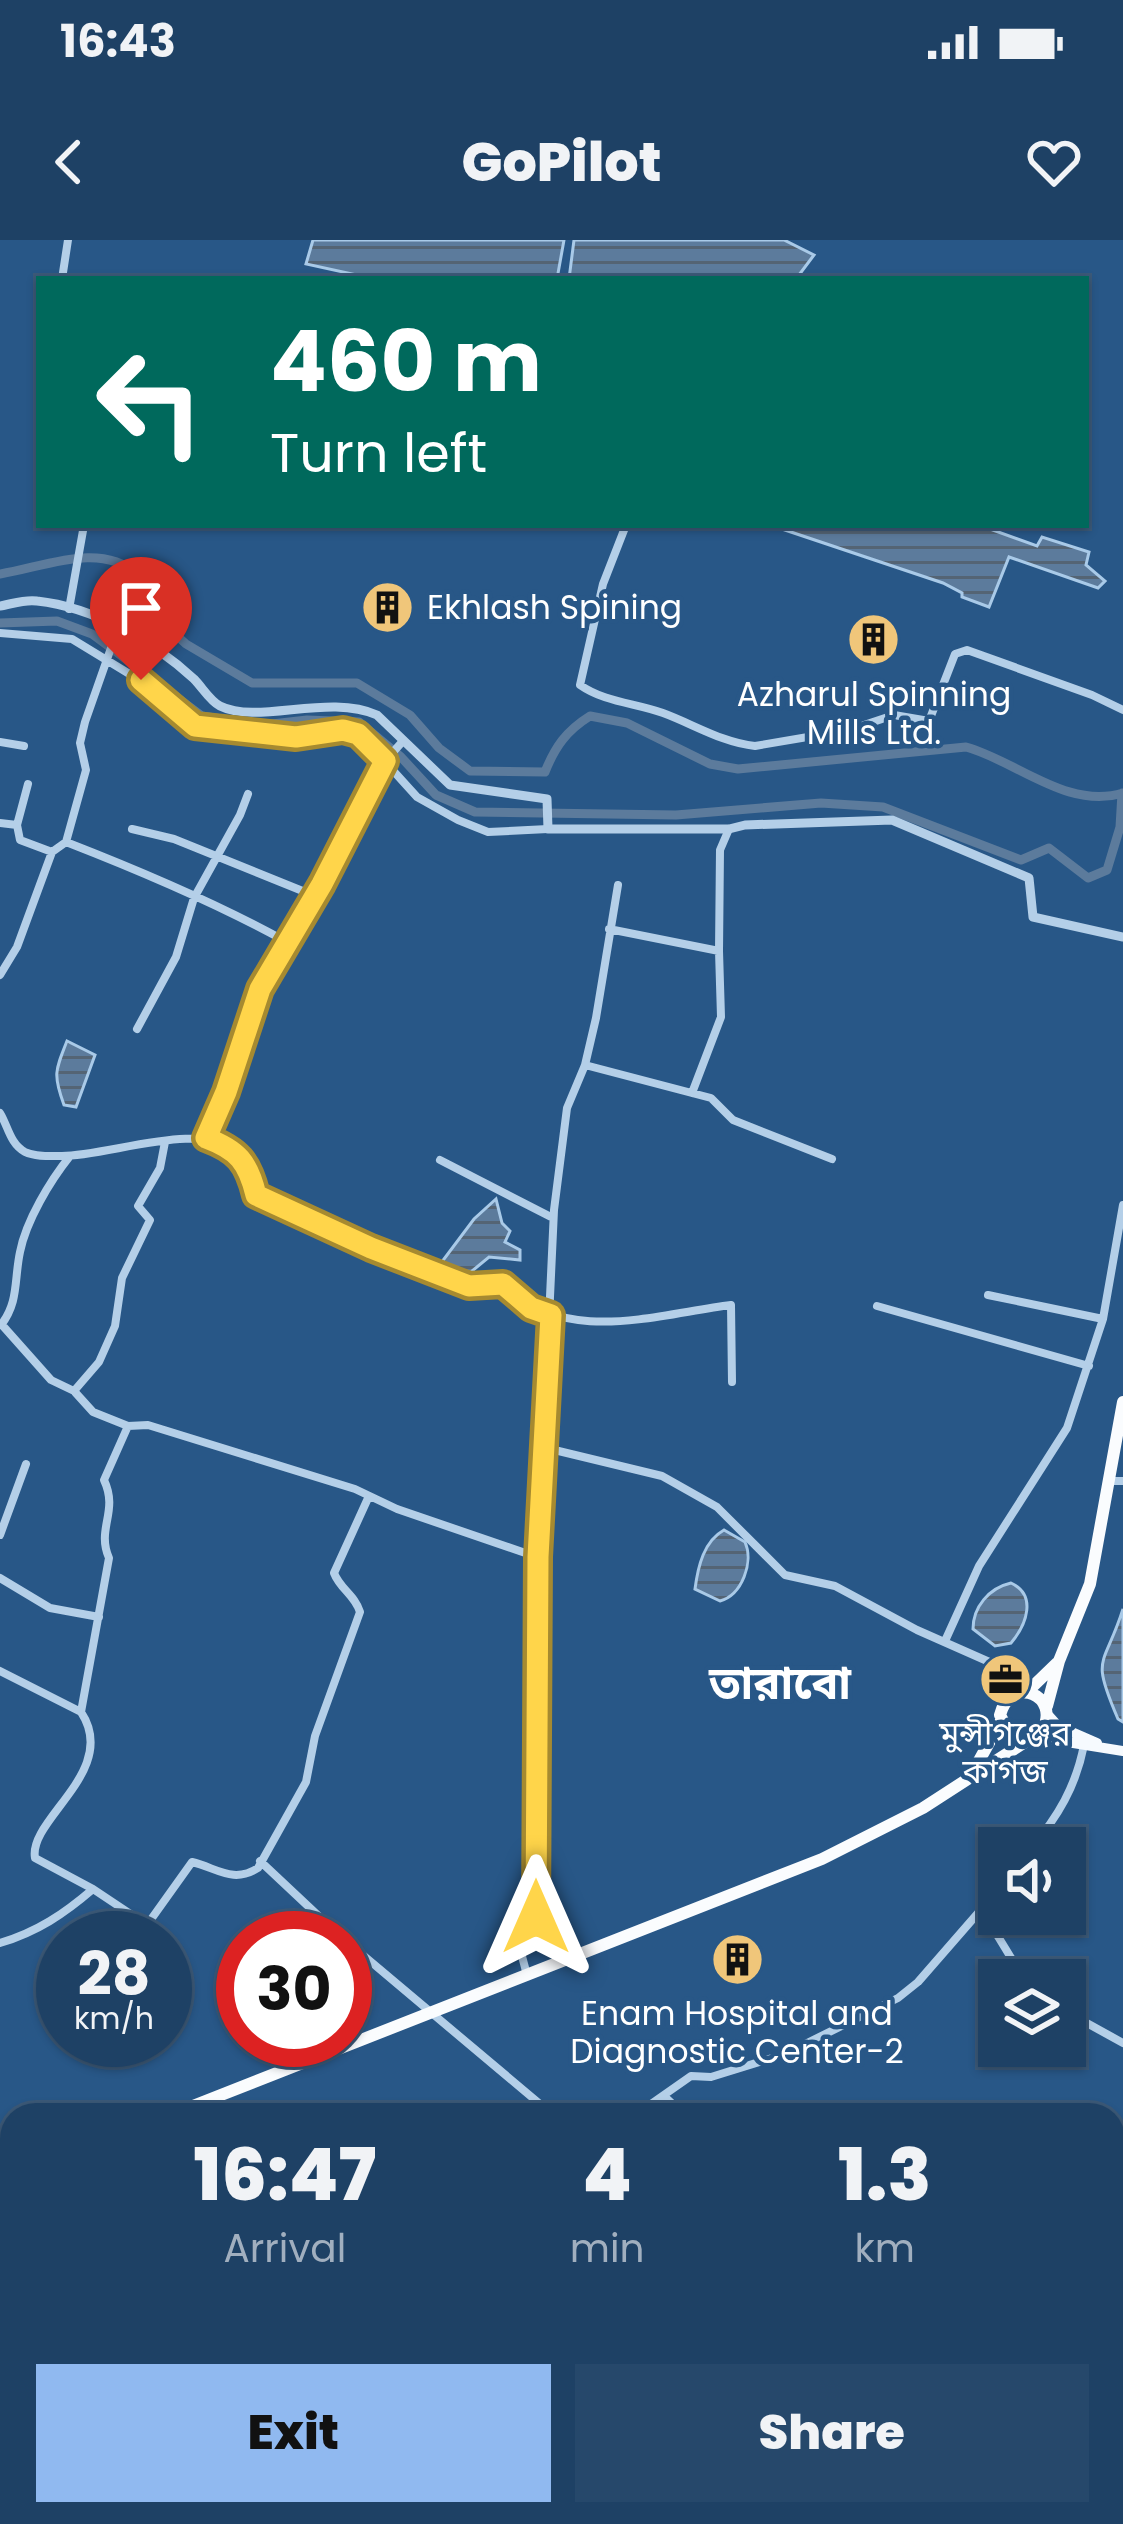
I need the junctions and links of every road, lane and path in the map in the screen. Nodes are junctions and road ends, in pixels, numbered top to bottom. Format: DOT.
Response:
graph roads {
  1 [pos="68,240"];
  2 [pos="62,276"];
  3 [pos="84,528"];
  4 [pos="625,528"];
  5 [pos="0,606"];
  6 [pos="69,608"];
  7 [pos="118,628"];
  8 [pos="0,633"];
  9 [pos="107,659"];
  10 [pos="1123,710"];
  11 [pos="403,741"];
  12 [pos="0,742"];
  13 [pos="25,746"];
  14 [pos="386,759"];
  15 [pos="28,784"];
  16 [pos="248,794"];
  17 [pos="0,823"];
  18 [pos="17,825"];
  19 [pos="132,829"];
  20 [pos="548,829"];
  21 [pos="729,830"];
  22 [pos="66,842"];
  23 [pos="52,853"];
  24 [pos="217,859"];
  25 [pos="618,885"];
  26 [pos="314,896"];
  27 [pos="194,898"];
  28 [pos="609,929"];
  29 [pos="1123,937"];
  30 [pos="286,941"];
  31 [pos="719,950"];
  32 [pos="0,975"];
  33 [pos="137,1029"];
  34 [pos="585,1065"];
  35 [pos="692,1093"];
  36 [pos="0,1113"];
  37 [pos="206,1138"];
  38 [pos="165,1142"];
  39 [pos="70,1156"];
  40 [pos="832,1159"];
  41 [pos="440,1160"];
  42 [pos="1123,1205"];
  43 [pos="553,1218"];
  44 [pos="988,1295"];
  45 [pos="877,1306"];
  46 [pos="551,1315"];
  47 [pos="1102,1319"];
  48 [pos="2,1325"];
  49 [pos="1089,1366"];
  50 [pos="732,1382"];
  51 [pos="74,1391"];
  52 [pos="1123,1402"];
  53 [pos="128,1426"];
  54 [pos="542,1447"];
  55 [pos="26,1464"];
  56 [pos="1116,1481"];
  57 [pos="369,1496"];
  58 [pos="0,1535"];
  59 [pos="538,1557"];
  60 [pos="0,1578"];
  61 [pos="99,1617"];
  62 [pos="946,1641"];
  63 [pos="1059,1661"];
  64 [pos="0,1671"];
  65 [pos="1028,1691"];
  66 [pos="81,1712"];
  67 [pos="1048,1712"];
  68 [pos="1001,1720"];
  69 [pos="1031,1738"];
  70 [pos="1084,1742"];
  71 [pos="1123,1751"];
  72 [pos="971,1774"];
  73 [pos="1047,1827"];
  74 [pos="259,1860"];
  75 [pos="93,1889"];
  76 [pos="314,1911"];
  77 [pos="978,1915"];
  78 [pos="0,1942"];
  79 [pos="372,1963"];
  80 [pos="527,1975"];
  81 [pos="432,2013"];
  82 [pos="1086,2023"];
  83 [pos="1123,2043"];
  84 [pos="663,2096"];
  85 [pos="202,2103"];
  86 [pos="539,2103"];
  87 [pos="647,2103"];
  88 [pos="671,2103"];
  1 -- 2 [label="street"];
  3 -- 6 [label="street"];
  4 -- 10 [label="street"];
  5 -- 6 [label="street"];
  6 -- 7 [label="street"];
  7 -- 9 [label="street"];
  7 -- 11 [label="street"];
  8 -- 9 [label="street"];
  9 -- 14 [label="street"];
  9 -- 22 [label="street"];
  11 -- 14 [label="street"];
  11 -- 20 [label="street"];
  12 -- 13 [label="street"];
  14 -- 20 [label="street"];
  14 -- 26 [label="street"];
  15 -- 18 [label="street"];
  16 -- 24 [label="street"];
  17 -- 18 [label="street"];
  18 -- 23 [label="street"];
  19 -- 24 [label="street"];
  20 -- 21 [label="street"];
  21 -- 29 [label="street"];
  21 -- 31 [label="street"];
  22 -- 23 [label="street"];
  22 -- 27 [label="street"];
  23 -- 32 [label="street"];
  24 -- 26 [label="street"];
  24 -- 27 [label="street"];
  25 -- 28 [label="street"];
  26 -- 30 [label="street"];
  27 -- 30 [label="street"];
  27 -- 33 [label="street"];
  28 -- 31 [label="street"];
  28 -- 34 [label="street"];
  30 -- 37 [label="street"];
  31 -- 35 [label="street"];
  34 -- 35 [label="street"];
  34 -- 43 [label="street"];
  35 -- 40 [label="street"];
  36 -- 39 [label="street"];
  37 -- 38 [label="street"];
  37 -- 46 [label="street"];
  38 -- 39 [label="street"];
  38 -- 51 [label="street"];
  39 -- 48 [label="street"];
  41 -- 43 [label="street"];
  42 -- 47 [label="street"];
  43 -- 46 [label="street"];
  44 -- 47 [label="street"];
  45 -- 49 [label="street"];
  46 -- 50 [label="street"];
  46 -- 54 [label="street"];
  47 -- 49 [label="street"];
  48 -- 51 [label="street"];
  49 -- 62 [label="street"];
  51 -- 53 [label="street"];
  52 -- 56 [label="highway"];
  53 -- 57 [label="street"];
  53 -- 61 [label="street"];
  54 -- 59 [label="street"];
  54 -- 62 [label="street"];
  55 -- 58 [label="street"];
  56 -- 63 [label="highway"];
  57 -- 59 [label="street"];
  57 -- 74 [label="street"];
  59 -- 80 [label="street"];
  60 -- 61 [label="street"];
  61 -- 66 [label="street"];
  62 -- 65 [label="street"];
  63 -- 65 [label="highway"];
  63 -- 67 [label="highway"];
  64 -- 66 [label="street"];
  65 -- 67 [label="highway"];
  65 -- 68 [label="highway"];
  66 -- 75 [label="street"];
  67 -- 69 [label="highway"];
  67 -- 70 [label="main road"];
  68 -- 69 [label="highway"];
  68 -- 72 [label="highway"];
  69 -- 70 [label="main road"];
  69 -- 72 [label="highway"];
  70 -- 71 [label="main road"];
  70 -- 73 [label="street"];
  72 -- 80 [label="highway"];
  74 -- 75 [label="street"];
  74 -- 76 [label="street"];
  75 -- 78 [label="street"];
  77 -- 84 [label="street"];
  79 -- 81 [label="street"];
  80 -- 81 [label="highway"];
  81 -- 85 [label="highway"];
  81 -- 86 [label="street"];
  82 -- 83 [label="street"];
  84 -- 87 [label="street"];
  84 -- 88 [label="street"];
}
